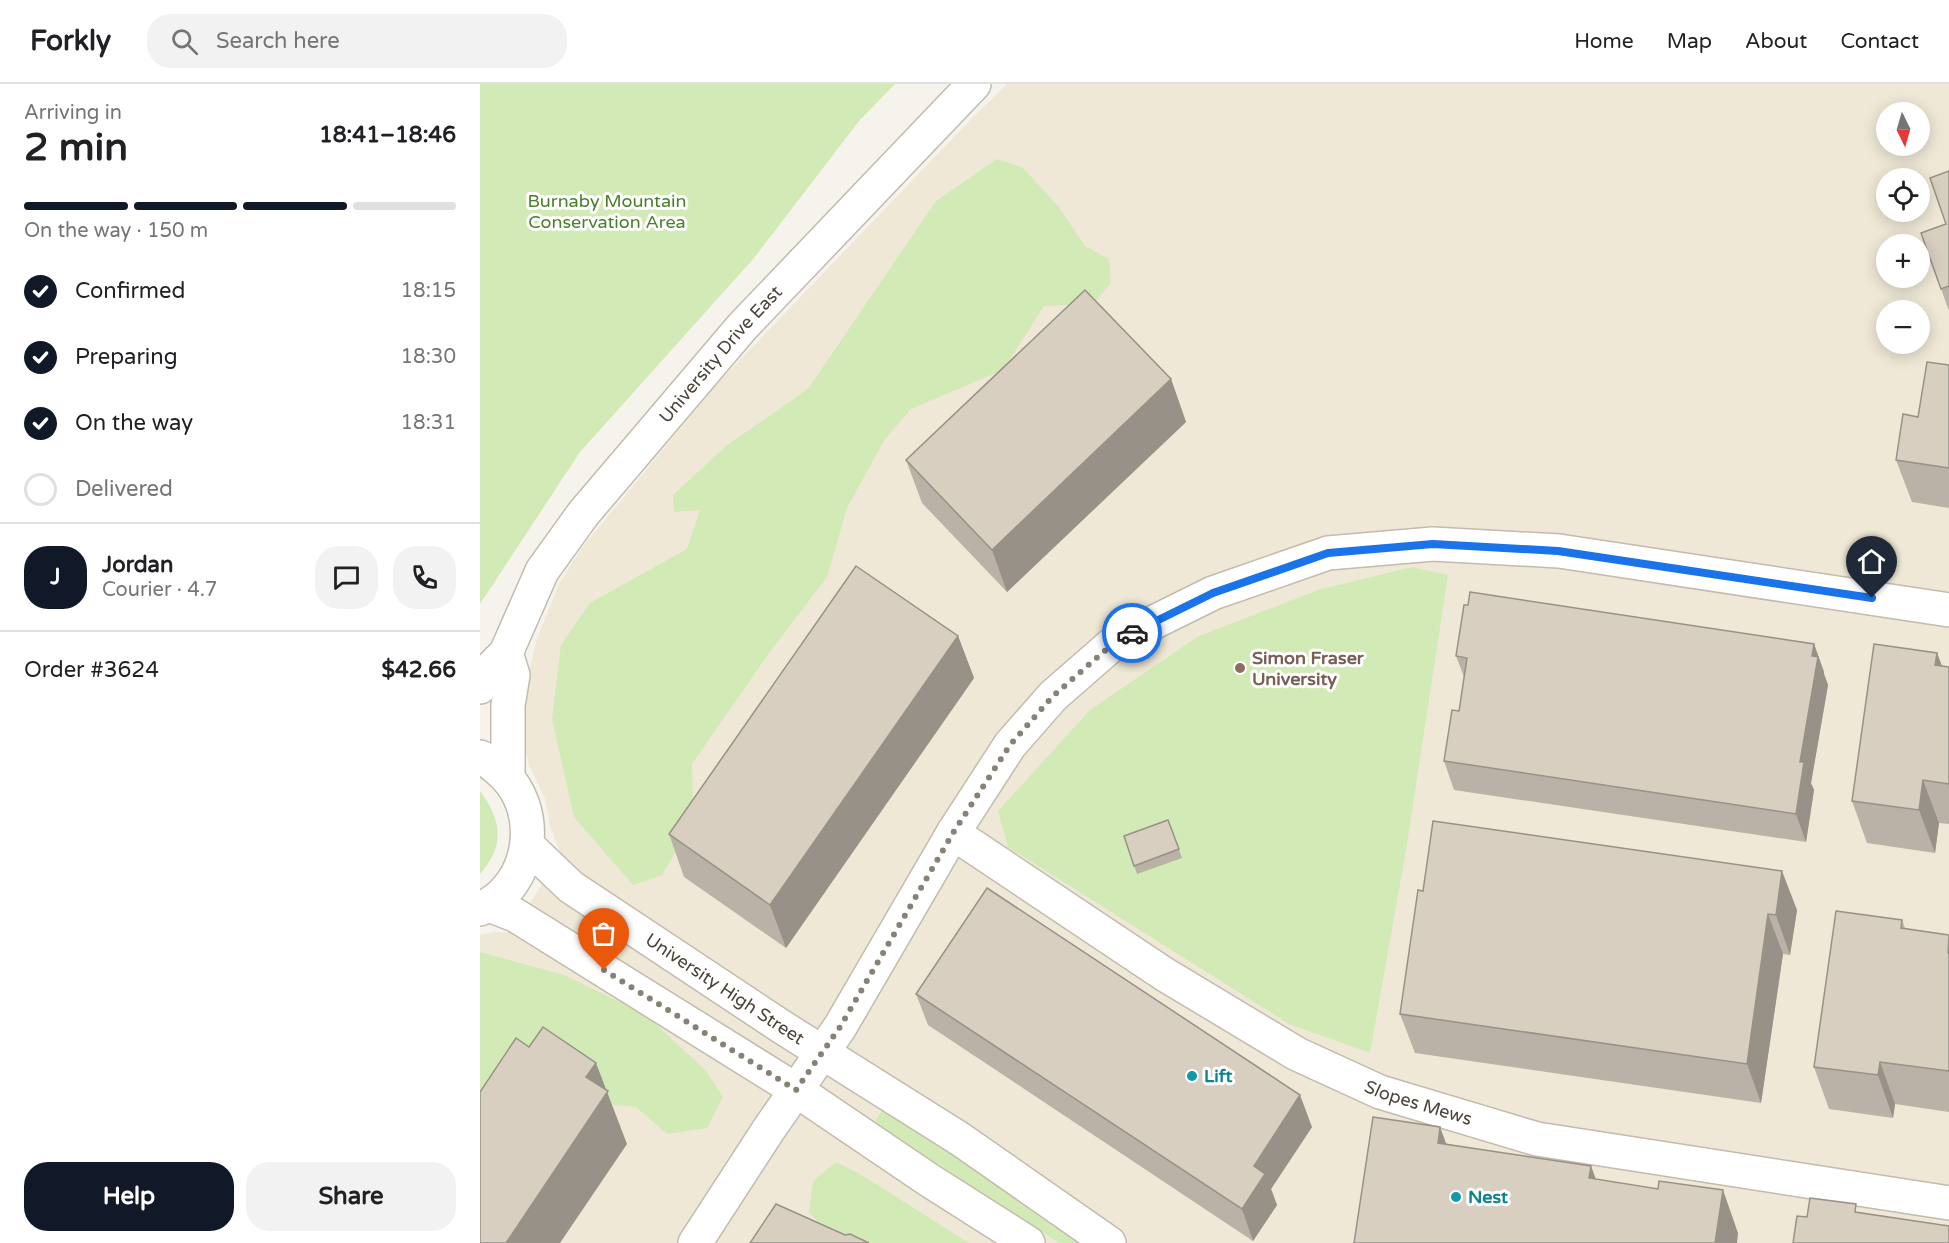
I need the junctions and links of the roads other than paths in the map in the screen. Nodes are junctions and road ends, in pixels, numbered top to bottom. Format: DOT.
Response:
graph roads {
  1 [pos="974,84"];
  2 [pos="1949,610"];
  3 [pos="506,653"];
  4 [pos="480,687"];
  5 [pos="480,757"];
  6 [pos="508,777"];
  7 [pos="953,833"];
  8 [pos="528,846"];
  9 [pos="484,907"];
  10 [pos="822,1053"];
  11 [pos="796,1090"];
  12 [pos="1949,1203"];
  13 [pos="695,1243"];
  14 [pos="1028,1243"];
  15 [pos="1109,1243"];
  1 -- 3 [label="street, University Drive East"];
  2 -- 7 [label="street"];
  3 -- 4 [label="street, University Drive East"];
  3 -- 6 [label="street"];
  5 -- 6 [label="street"];
  6 -- 8 [label="street"];
  7 -- 10 [label="street"];
  7 -- 12 [label="street, Slopes Mews"];
  8 -- 9 [label="street"];
  8 -- 10 [label="street, University High Street"];
  9 -- 11 [label="street"];
  10 -- 11 [label="street"];
  10 -- 15 [label="street, University High Street"];
  11 -- 13 [label="street"];
  11 -- 14 [label="street"];
}
